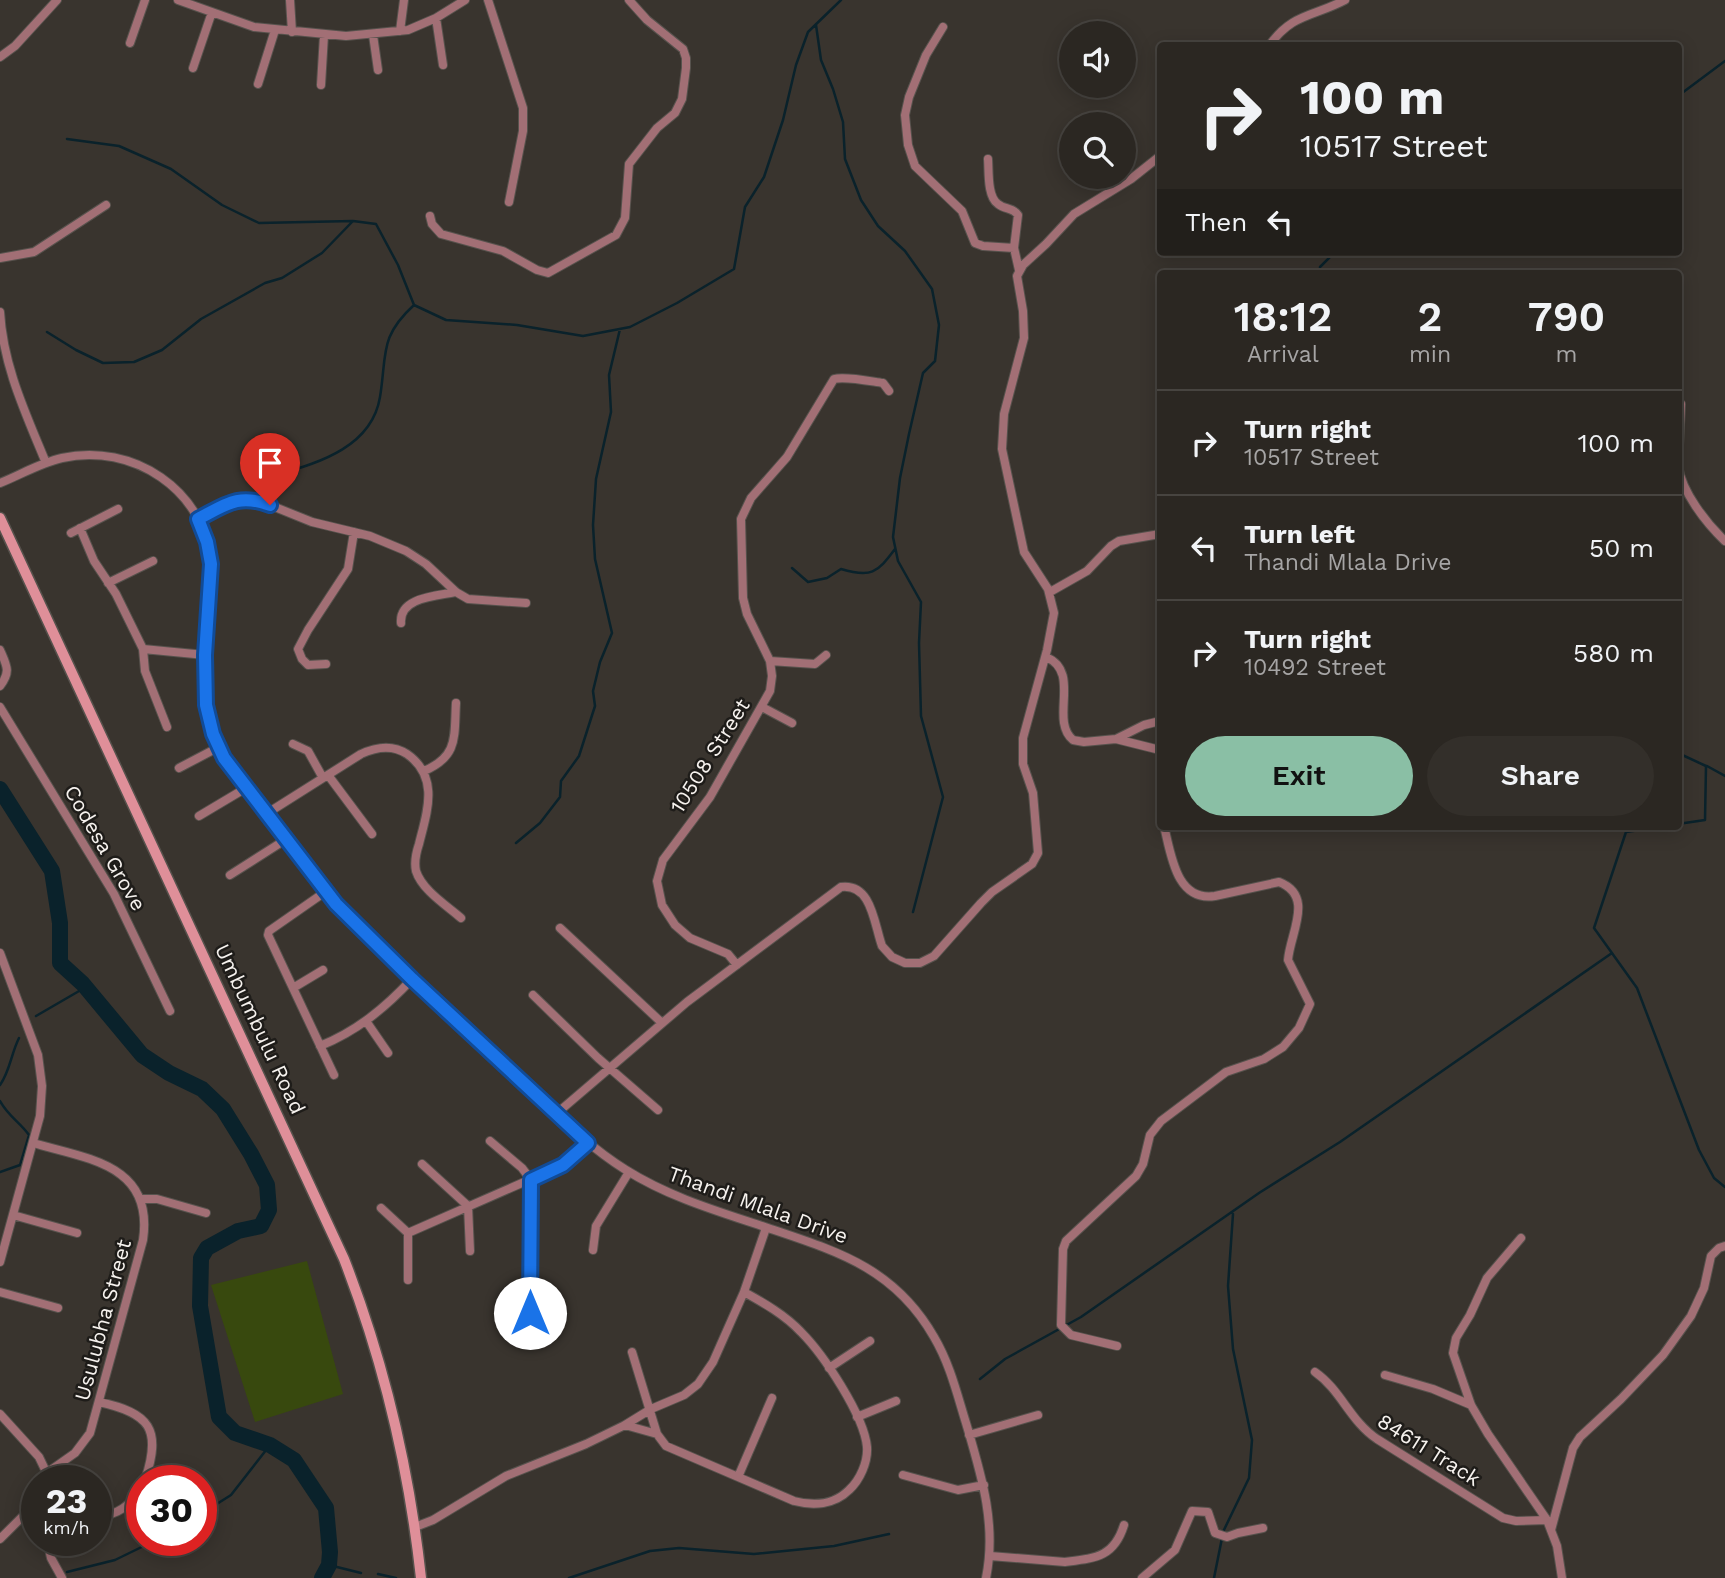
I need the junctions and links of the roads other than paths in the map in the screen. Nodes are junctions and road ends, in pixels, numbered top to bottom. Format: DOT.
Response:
graph roads {
  1 [pos="57,0"];
  2 [pos="145,0"];
  3 [pos="178,0"];
  4 [pos="290,0"];
  5 [pos="404,0"];
  6 [pos="465,0"];
  7 [pos="488,0"];
  8 [pos="629,0"];
  9 [pos="1345,0"];
  10 [pos="212,12"];
  11 [pos="436,18"];
  12 [pos="943,27"];
  13 [pos="275,30"];
  14 [pos="400,31"];
  15 [pos="292,32"];
  16 [pos="324,35"];
  17 [pos="373,35"];
  18 [pos="1272,42"];
  19 [pos="130,43"];
  20 [pos="0,57"];
  21 [pos="443,65"];
  22 [pos="193,68"];
  23 [pos="378,70"];
  24 [pos="258,84"];
  25 [pos="321,85"];
  26 [pos="1157,158"];
  27 [pos="988,159"];
  28 [pos="509,202"];
  29 [pos="106,205"];
  30 [pos="429,216"];
  31 [pos="1014,248"];
  32 [pos="0,258"];
  33 [pos="1019,270"];
  34 [pos="0,312"];
  35 [pos="889,391"];
  36 [pos="46,463"];
  37 [pos="1682,480"];
  38 [pos="0,484"];
  39 [pos="118,509"];
  40 [pos="0,518"];
  41 [pos="198,519"];
  42 [pos="80,528"];
  43 [pos="354,532"];
  44 [pos="71,533"];
  45 [pos="1157,535"];
  46 [pos="1725,541"];
  47 [pos="153,561"];
  48 [pos="108,583"];
  49 [pos="1050,592"];
  50 [pos="456,593"];
  51 [pos="526,603"];
  52 [pos="401,623"];
  53 [pos="143,649"];
  54 [pos="0,650"];
  55 [pos="205,655"];
  56 [pos="826,655"];
  57 [pos="1046,657"];
  58 [pos="770,661"];
  59 [pos="326,664"];
  60 [pos="0,686"];
  61 [pos="456,702"];
  62 [pos="0,707"];
  63 [pos="762,707"];
  64 [pos="1157,722"];
  65 [pos="792,723"];
  66 [pos="167,727"];
  67 [pos="1116,739"];
  68 [pos="293,744"];
  69 [pos="219,747"];
  70 [pos="1157,749"];
  71 [pos="179,768"];
  72 [pos="424,771"];
  73 [pos="326,777"];
  74 [pos="246,788"];
  75 [pos="266,814"];
  76 [pos="199,816"];
  77 [pos="1165,830"];
  78 [pos="372,834"];
  79 [pos="285,840"];
  80 [pos="230,875"];
  81 [pos="325,892"];
  82 [pos="461,918"];
  83 [pos="560,928"];
  84 [pos="0,953"];
  85 [pos="737,965"];
  86 [pos="323,970"];
  87 [pos="412,979"];
  88 [pos="293,988"];
  89 [pos="533,995"];
  90 [pos="170,1011"];
  91 [pos="366,1021"];
  92 [pos="661,1023"];
  93 [pos="320,1046"];
  94 [pos="388,1053"];
  95 [pos="609,1067"];
  96 [pos="334,1075"];
  97 [pos="658,1110"];
  98 [pos="556,1114"];
  99 [pos="491,1141"];
  100 [pos="33,1143"];
  101 [pos="588,1143"];
  102 [pos="422,1164"];
  103 [pos="629,1172"];
  104 [pos="531,1180"];
  105 [pos="141,1199"];
  106 [pos="468,1206"];
  107 [pos="381,1208"];
  108 [pos="206,1213"];
  109 [pos="13,1215"];
  110 [pos="766,1228"];
  111 [pos="77,1233"];
  112 [pos="408,1233"];
  113 [pos="1521,1238"];
  114 [pos="1725,1246"];
  115 [pos="593,1250"];
  116 [pos="470,1251"];
  117 [pos="0,1262"];
  118 [pos="408,1280"];
  119 [pos="0,1292"];
  120 [pos="744,1292"];
  121 [pos="58,1308"];
  122 [pos="530,1313"];
  123 [pos="870,1341"];
  124 [pos="1117,1346"];
  125 [pos="632,1352"];
  126 [pos="830,1368"];
  127 [pos="1315,1372"];
  128 [pos="1385,1375"];
  129 [pos="772,1398"];
  130 [pos="896,1401"];
  131 [pos="99,1402"];
  132 [pos="1471,1405"];
  133 [pos="651,1409"];
  134 [pos="0,1414"];
  135 [pos="1038,1415"];
  136 [pos="857,1417"];
  137 [pos="625,1426"];
  138 [pos="657,1434"];
  139 [pos="969,1435"];
  140 [pos="43,1465"];
  141 [pos="61,1465"];
  142 [pos="148,1465"];
  143 [pos="903,1475"];
  144 [pos="738,1477"];
  145 [pos="984,1485"];
  146 [pos="21,1518"];
  147 [pos="1547,1520"];
  148 [pos="1124,1525"];
  149 [pos="415,1527"];
  150 [pos="1263,1528"];
  151 [pos="1551,1530"];
  152 [pos="0,1539"];
  153 [pos="51,1556"];
  154 [pos="990,1556"];
  155 [pos="62,1578"];
  156 [pos="421,1578"];
  157 [pos="986,1578"];
  158 [pos="1142,1578"];
  159 [pos="1562,1578"];
  1 -- 20 [label="street"];
  2 -- 19 [label="street"];
  3 -- 10 [label="street"];
  4 -- 15 [label="street"];
  5 -- 14 [label="street"];
  6 -- 11 [label="street"];
  7 -- 28 [label="street"];
  8 -- 30 [label="street"];
  9 -- 18 [label="street"];
  10 -- 13 [label="street"];
  10 -- 22 [label="street"];
  11 -- 14 [label="street"];
  11 -- 21 [label="street"];
  12 -- 31 [label="street"];
  13 -- 15 [label="street"];
  13 -- 24 [label="street"];
  14 -- 17 [label="street"];
  15 -- 16 [label="street"];
  16 -- 17 [label="street"];
  16 -- 25 [label="street"];
  17 -- 23 [label="street"];
  26 -- 33 [label="street"];
  27 -- 31 [label="street"];
  29 -- 32 [label="street"];
  31 -- 33 [label="street"];
  33 -- 49 [label="street"];
  34 -- 36 [label="street"];
  35 -- 58 [label="street"];
  36 -- 38 [label="street, Thandi Mlala Drive"];
  36 -- 41 [label="street, Thandi Mlala Drive"];
  37 -- 46 [label="street"];
  39 -- 42 [label="street"];
  40 -- 149 [label="main road, Umbumbulu Road"];
  41 -- 43 [label="street"];
  41 -- 55 [label="street, Thandi Mlala Drive"];
  42 -- 44 [label="street"];
  42 -- 48 [label="street"];
  43 -- 50 [label="street"];
  43 -- 59 [label="street"];
  45 -- 49 [label="street"];
  47 -- 48 [label="street"];
  48 -- 53 [label="street"];
  49 -- 57 [label="street"];
  50 -- 51 [label="street"];
  50 -- 52 [label="street"];
  53 -- 55 [label="street"];
  53 -- 66 [label="street"];
  54 -- 60 [label="street"];
  55 -- 69 [label="street, Thandi Mlala Drive"];
  56 -- 58 [label="street"];
  57 -- 67 [label="street"];
  57 -- 85 [label="street"];
  58 -- 63 [label="street, 10508 Street"];
  61 -- 72 [label="street"];
  62 -- 90 [label="street, Codesa Grove"];
  63 -- 65 [label="street"];
  63 -- 85 [label="street, 10508 Street"];
  64 -- 67 [label="street"];
  67 -- 70 [label="street"];
  68 -- 73 [label="street"];
  69 -- 71 [label="street"];
  69 -- 74 [label="street, Thandi Mlala Drive"];
  72 -- 73 [label="street"];
  72 -- 82 [label="street"];
  73 -- 75 [label="street"];
  73 -- 78 [label="street"];
  74 -- 75 [label="street, Thandi Mlala Drive"];
  74 -- 76 [label="street"];
  75 -- 79 [label="street, Thandi Mlala Drive"];
  77 -- 124 [label="street"];
  79 -- 80 [label="street"];
  79 -- 81 [label="street, Thandi Mlala Drive"];
  81 -- 87 [label="street, Thandi Mlala Drive"];
  81 -- 88 [label="street"];
  83 -- 92 [label="street"];
  84 -- 100 [label="street"];
  85 -- 92 [label="street"];
  86 -- 88 [label="street"];
  87 -- 91 [label="street"];
  87 -- 98 [label="street, Thandi Mlala Drive"];
  88 -- 93 [label="street"];
  89 -- 95 [label="street"];
  91 -- 93 [label="street"];
  91 -- 94 [label="street"];
  92 -- 95 [label="street"];
  93 -- 96 [label="street"];
  95 -- 97 [label="street"];
  95 -- 98 [label="street"];
  98 -- 101 [label="street, Thandi Mlala Drive"];
  99 -- 104 [label="street"];
  100 -- 105 [label="street"];
  100 -- 109 [label="street"];
  101 -- 103 [label="street, Thandi Mlala Drive"];
  101 -- 104 [label="street"];
  102 -- 106 [label="street"];
  103 -- 110 [label="street, Thandi Mlala Drive"];
  103 -- 115 [label="street"];
  104 -- 106 [label="street"];
  104 -- 122 [label="street"];
  105 -- 108 [label="street"];
  105 -- 131 [label="street, Usulubha Street"];
  106 -- 112 [label="street"];
  106 -- 116 [label="street"];
  107 -- 112 [label="street"];
  109 -- 111 [label="street"];
  109 -- 117 [label="street"];
  110 -- 120 [label="street"];
  110 -- 139 [label="street, Thandi Mlala Drive"];
  112 -- 118 [label="street"];
  113 -- 132 [label="street"];
  114 -- 151 [label="street"];
  119 -- 121 [label="street"];
  120 -- 126 [label="street"];
  120 -- 133 [label="street"];
  123 -- 126 [label="street"];
  125 -- 133 [label="street"];
  126 -- 136 [label="street"];
  127 -- 147 [label="street, 84611 Track"];
  128 -- 132 [label="street"];
  129 -- 144 [label="street"];
  130 -- 136 [label="street"];
  131 -- 141 [label="street, Usulubha Street"];
  131 -- 142 [label="street"];
  132 -- 147 [label="street"];
  133 -- 137 [label="street"];
  133 -- 138 [label="street"];
  134 -- 140 [label="street"];
  135 -- 139 [label="street"];
  136 -- 144 [label="street"];
  137 -- 138 [label="street"];
  137 -- 149 [label="street"];
  138 -- 144 [label="street"];
  139 -- 145 [label="street, Thandi Mlala Drive"];
  143 -- 145 [label="street"];
  145 -- 154 [label="street, Thandi Mlala Drive"];
  146 -- 152 [label="street"];
  147 -- 151 [label="street"];
  148 -- 154 [label="street"];
  149 -- 156 [label="main road, Umbumbulu Road"];
  150 -- 158 [label="street"];
  151 -- 159 [label="street"];
  153 -- 155 [label="street"];
  154 -- 157 [label="street, Thandi Mlala Drive"];
}
